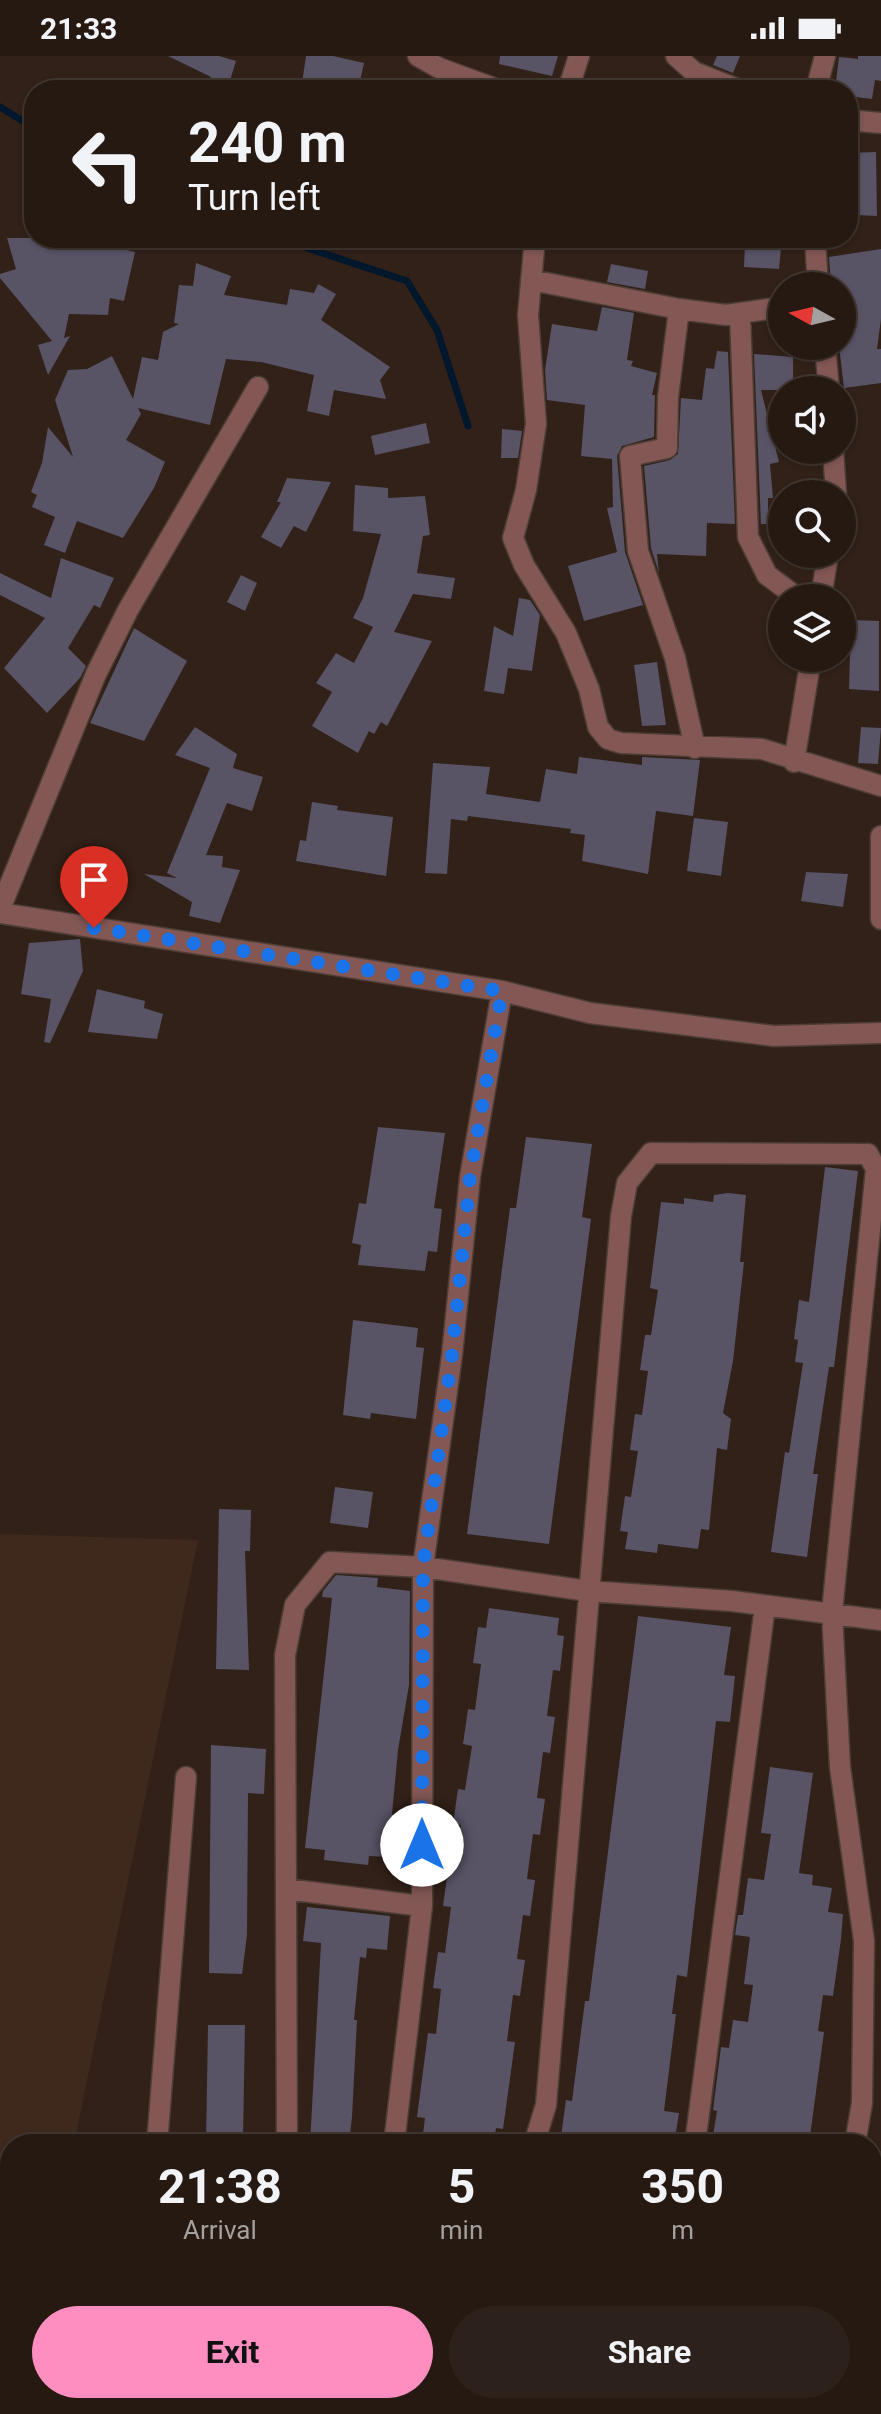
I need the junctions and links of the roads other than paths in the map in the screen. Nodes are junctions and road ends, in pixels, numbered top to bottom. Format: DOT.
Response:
graph roads {
  1 [pos="418,56"];
  2 [pos="579,56"];
  3 [pos="676,56"];
  4 [pos="825,56"];
  5 [pos="472,80"];
  6 [pos="571,80"];
  7 [pos="714,80"];
  8 [pos="819,80"];
  9 [pos="858,121"];
  10 [pos="881,123"];
  11 [pos="534,248"];
  12 [pos="816,248"];
  13 [pos="817,272"];
  14 [pos="531,280"];
  15 [pos="679,309"];
  16 [pos="768,309"];
  17 [pos="740,313"];
  18 [pos="258,387"];
  19 [pos="779,584"];
  20 [pos="809,672"];
  21 [pos="695,748"];
  22 [pos="794,762"];
  23 [pos="881,786"];
  24 [pos="881,836"];
  25 [pos="0,911"];
  26 [pos="881,919"];
  27 [pos="502,991"];
  28 [pos="881,1033"];
  29 [pos="423,1567"];
  30 [pos="588,1591"];
  31 [pos="765,1606"];
  32 [pos="832,1612"];
  33 [pos="881,1620"];
  34 [pos="186,1777"];
  35 [pos="286,1889"];
  36 [pos="422,1906"];
  37 [pos="158,2134"];
  38 [pos="287,2134"];
  39 [pos="395,2134"];
  40 [pos="537,2134"];
  41 [pos="696,2134"];
  42 [pos="857,2134"];
  1 -- 5 [label="street"];
  2 -- 6 [label="street"];
  3 -- 7 [label="street"];
  4 -- 8 [label="street"];
  9 -- 10 [label="street"];
  11 -- 14 [label="street"];
  12 -- 13 [label="street"];
  14 -- 15 [label="street"];
  14 -- 21 [label="street"];
  15 -- 17 [label="street"];
  15 -- 21 [label="street"];
  16 -- 17 [label="street"];
  17 -- 19 [label="street"];
  18 -- 25 [label="street"];
  20 -- 22 [label="street"];
  21 -- 22 [label="street"];
  22 -- 23 [label="street"];
  24 -- 26 [label="street"];
  25 -- 27 [label="street"];
  27 -- 28 [label="street"];
  27 -- 29 [label="street"];
  29 -- 30 [label="street"];
  29 -- 35 [label="street"];
  29 -- 36 [label="street"];
  30 -- 31 [label="street"];
  30 -- 32 [label="street"];
  30 -- 40 [label="street"];
  31 -- 32 [label="street"];
  31 -- 41 [label="street"];
  32 -- 33 [label="street"];
  32 -- 42 [label="street"];
  34 -- 37 [label="street"];
  35 -- 36 [label="street"];
  35 -- 38 [label="street"];
  36 -- 39 [label="street"];
}
